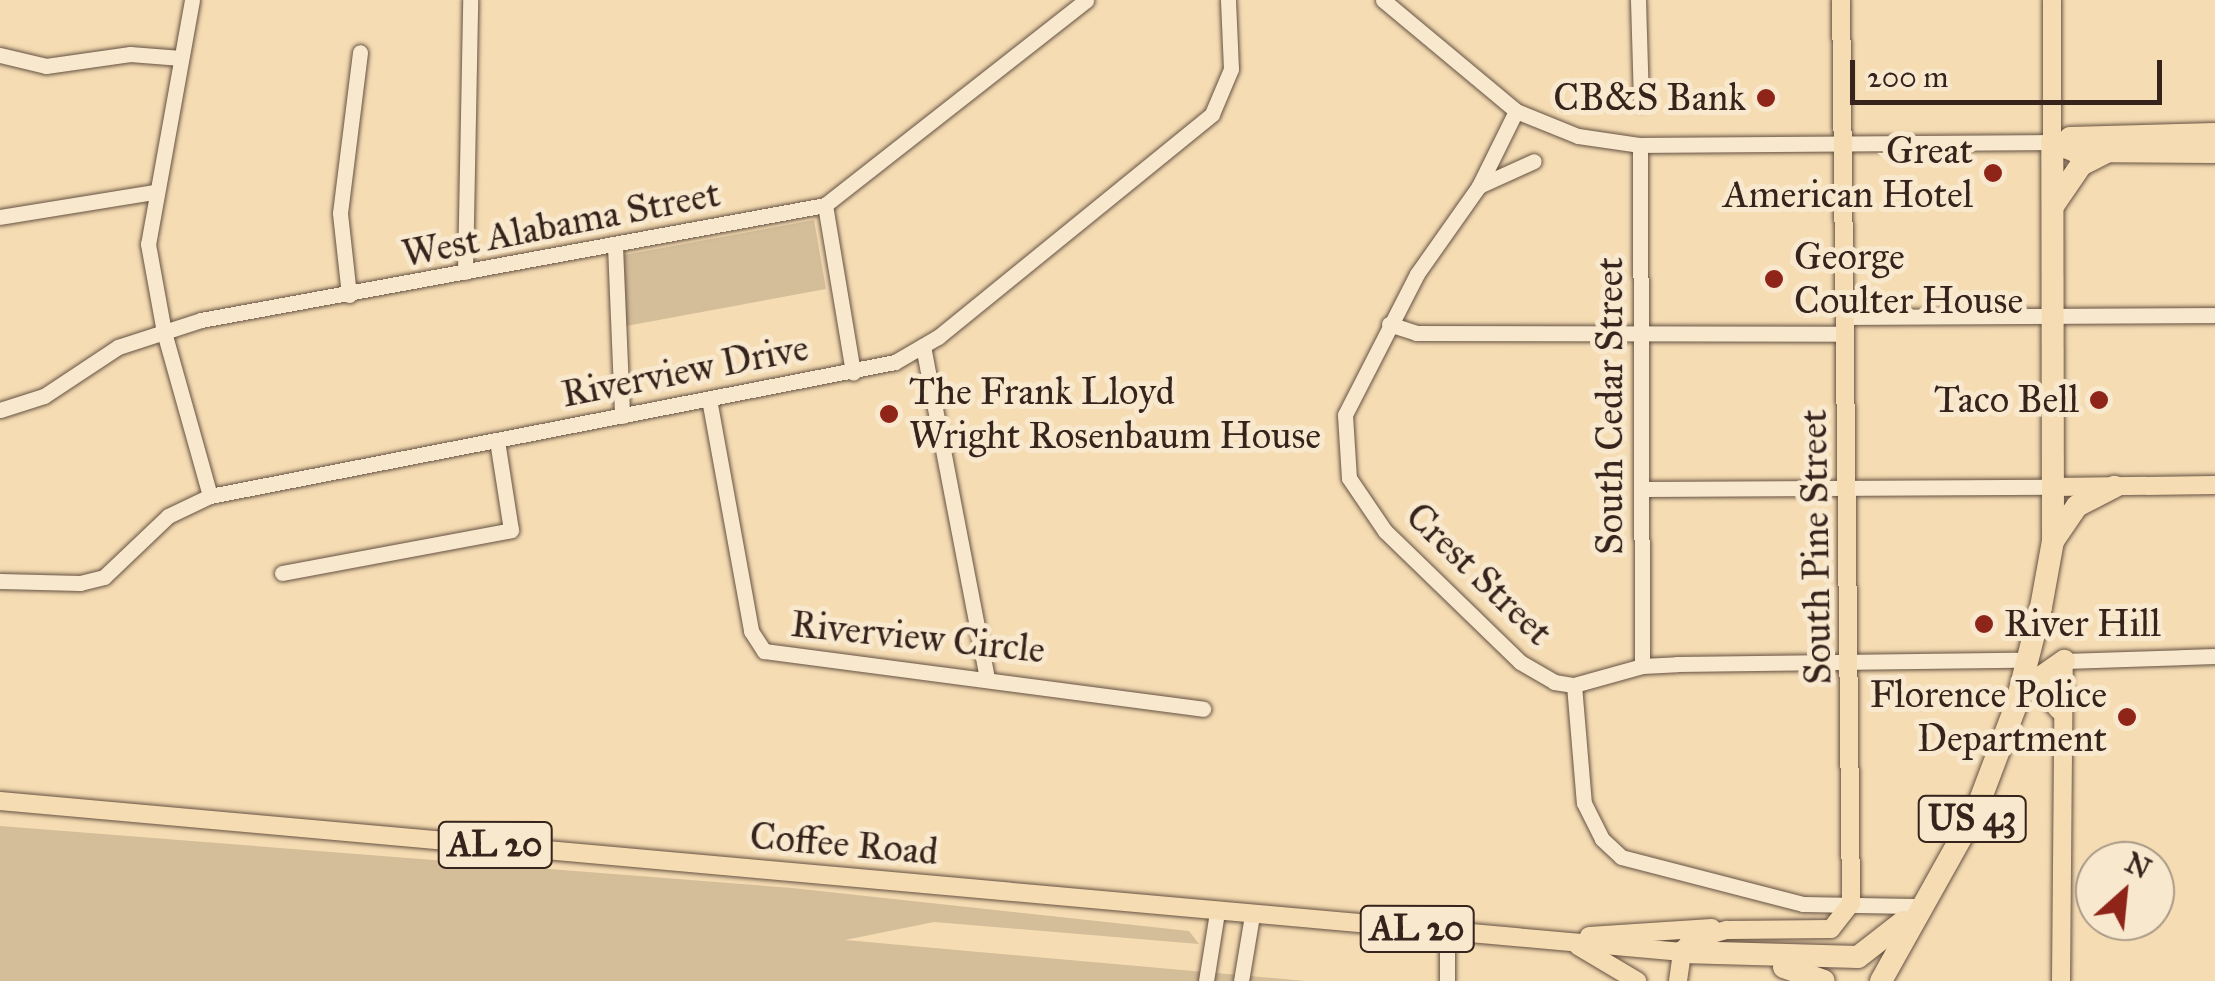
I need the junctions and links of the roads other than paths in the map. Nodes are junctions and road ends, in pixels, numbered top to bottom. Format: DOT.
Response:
graph roads {
  1 [pos="192,0"];
  2 [pos="470,0"];
  3 [pos="1086,0"];
  4 [pos="1228,0"];
  5 [pos="1383,0"];
  6 [pos="1638,0"];
  7 [pos="1841,0"];
  8 [pos="2052,0"];
  9 [pos="360,52"];
  10 [pos="0,54"];
  11 [pos="181,58"];
  12 [pos="1641,103"];
  13 [pos="1516,111"];
  14 [pos="2215,134"];
  15 [pos="1844,142"];
  16 [pos="2052,142"];
  17 [pos="1640,146"];
  18 [pos="2109,151"];
  19 [pos="2215,152"];
  20 [pos="1534,161"];
  21 [pos="1479,186"];
  22 [pos="155,192"];
  23 [pos="825,205"];
  24 [pos="2053,206"];
  25 [pos="0,217"];
  26 [pos="615,246"];
  27 [pos="465,272"];
  28 [pos="349,296"];
  29 [pos="2054,313"];
  30 [pos="2215,314"];
  31 [pos="1389,324"];
  32 [pos="1846,326"];
  33 [pos="164,332"];
  34 [pos="1643,334"];
  35 [pos="923,346"];
  36 [pos="853,372"];
  37 [pos="709,399"];
  38 [pos="0,410"];
  39 [pos="622,416"];
  40 [pos="498,441"];
  41 [pos="2114,486"];
  42 [pos="2215,486"];
  43 [pos="2053,487"];
  44 [pos="1848,488"];
  45 [pos="1643,489"];
  46 [pos="210,496"];
  47 [pos="2052,533"];
  48 [pos="282,573"];
  49 [pos="0,581"];
  50 [pos="2033,643"];
  51 [pos="2215,656"];
  52 [pos="1850,660"];
  53 [pos="2016,660"];
  54 [pos="2064,661"];
  55 [pos="1642,666"];
  56 [pos="987,678"];
  57 [pos="1574,686"];
  58 [pos="2020,692"];
  59 [pos="1203,709"];
  60 [pos="2060,709"];
  61 [pos="0,801"];
  62 [pos="1851,903"];
  63 [pos="1217,912"];
  64 [pos="1908,914"];
  65 [pos="1252,915"];
  66 [pos="1727,930"];
  67 [pos="1447,931"];
  68 [pos="1564,940"];
  69 [pos="1682,952"];
  70 [pos="1206,981"];
  71 [pos="1241,981"];
  72 [pos="1447,981"];
  73 [pos="1636,981"];
  74 [pos="1678,981"];
  75 [pos="1824,981"];
  76 [pos="1865,981"];
  77 [pos="1880,981"];
  78 [pos="2060,981"];
  1 -- 11 [label="street"];
  2 -- 27 [label="street"];
  3 -- 23 [label="street, West Alabama Street"];
  4 -- 35 [label="street, Riverview Drive"];
  5 -- 13 [label="street"];
  6 -- 12 [label="street"];
  7 -- 15 [label="main road, South Pine Street"];
  8 -- 16 [label="main road"];
  9 -- 28 [label="street"];
  10 -- 11 [label="street"];
  11 -- 22 [label="street"];
  13 -- 17 [label="street"];
  13 -- 21 [label="street, Crest Street"];
  14 -- 16 [label="highway"];
  15 -- 16 [label="street"];
  15 -- 17 [label="street"];
  15 -- 32 [label="main road, South Pine Street"];
  16 -- 18 [label="highway"];
  16 -- 24 [label="highway, US 43"];
  17 -- 34 [label="street, South Cedar Street"];
  18 -- 19 [label="highway"];
  18 -- 24 [label="highway"];
  20 -- 21 [label="street"];
  21 -- 31 [label="street, Crest Street"];
  22 -- 25 [label="street"];
  22 -- 33 [label="street"];
  23 -- 26 [label="street, West Alabama Street"];
  23 -- 36 [label="street"];
  24 -- 29 [label="highway, US 43"];
  26 -- 27 [label="street, West Alabama Street"];
  26 -- 39 [label="street"];
  27 -- 28 [label="street, West Alabama Street"];
  28 -- 33 [label="street, West Alabama Street"];
  29 -- 30 [label="street"];
  29 -- 32 [label="street"];
  29 -- 43 [label="highway, US 43"];
  31 -- 34 [label="street"];
  31 -- 57 [label="street, Crest Street"];
  32 -- 34 [label="street"];
  32 -- 44 [label="main road, South Pine Street"];
  33 -- 38 [label="street, West Alabama Street"];
  33 -- 46 [label="street"];
  34 -- 45 [label="street, South Cedar Street"];
  35 -- 36 [label="street, Riverview Drive"];
  35 -- 56 [label="street"];
  36 -- 37 [label="street, Riverview Drive"];
  37 -- 39 [label="street, Riverview Drive"];
  37 -- 56 [label="street, Riverview Circle"];
  39 -- 40 [label="street, Riverview Drive"];
  40 -- 46 [label="street, Riverview Drive"];
  40 -- 48 [label="street"];
  41 -- 42 [label="main road"];
  41 -- 43 [label="main road"];
  41 -- 47 [label="highway"];
  43 -- 44 [label="street"];
  43 -- 47 [label="highway, US 43"];
  44 -- 45 [label="street"];
  44 -- 52 [label="main road, South Pine Street"];
  45 -- 55 [label="street, South Cedar Street"];
  46 -- 49 [label="street, Riverview Drive"];
  47 -- 50 [label="highway, US 43"];
  47 -- 53 [label="highway, US 43"];
  50 -- 54 [label="highway"];
  50 -- 58 [label="highway, US 43"];
  51 -- 54 [label="street"];
  52 -- 53 [label="street"];
  52 -- 55 [label="street"];
  52 -- 62 [label="main road, South Pine Street"];
  53 -- 64 [label="highway, US 43"];
  54 -- 58 [label="highway"];
  54 -- 60 [label="main road"];
  55 -- 57 [label="street"];
  56 -- 59 [label="street, Riverview Circle"];
  57 -- 62 [label="street, Crest Street"];
  58 -- 60 [label="highway"];
  58 -- 77 [label="highway, US 43"];
  60 -- 78 [label="main road"];
  61 -- 63 [label="main road, Coffee Road / AL 20"];
  62 -- 64 [label="street, Crest Street"];
  62 -- 66 [label="main road"];
  63 -- 65 [label="main road, Coffee Road / AL 20"];
  63 -- 70 [label="street"];
  64 -- 69 [label="highway"];
  64 -- 76 [label="highway, US 43"];
  65 -- 67 [label="main road, Coffee Road / AL 20"];
  65 -- 71 [label="street"];
  66 -- 68 [label="main road"];
  66 -- 69 [label="main road"];
  67 -- 68 [label="main road, Coffee Road / AL 20"];
  67 -- 72 [label="street"];
  68 -- 69 [label="main road, Coffee Road / AL 20"];
  68 -- 73 [label="main road"];
  69 -- 74 [label="main road"];
  69 -- 75 [label="highway"];
}
